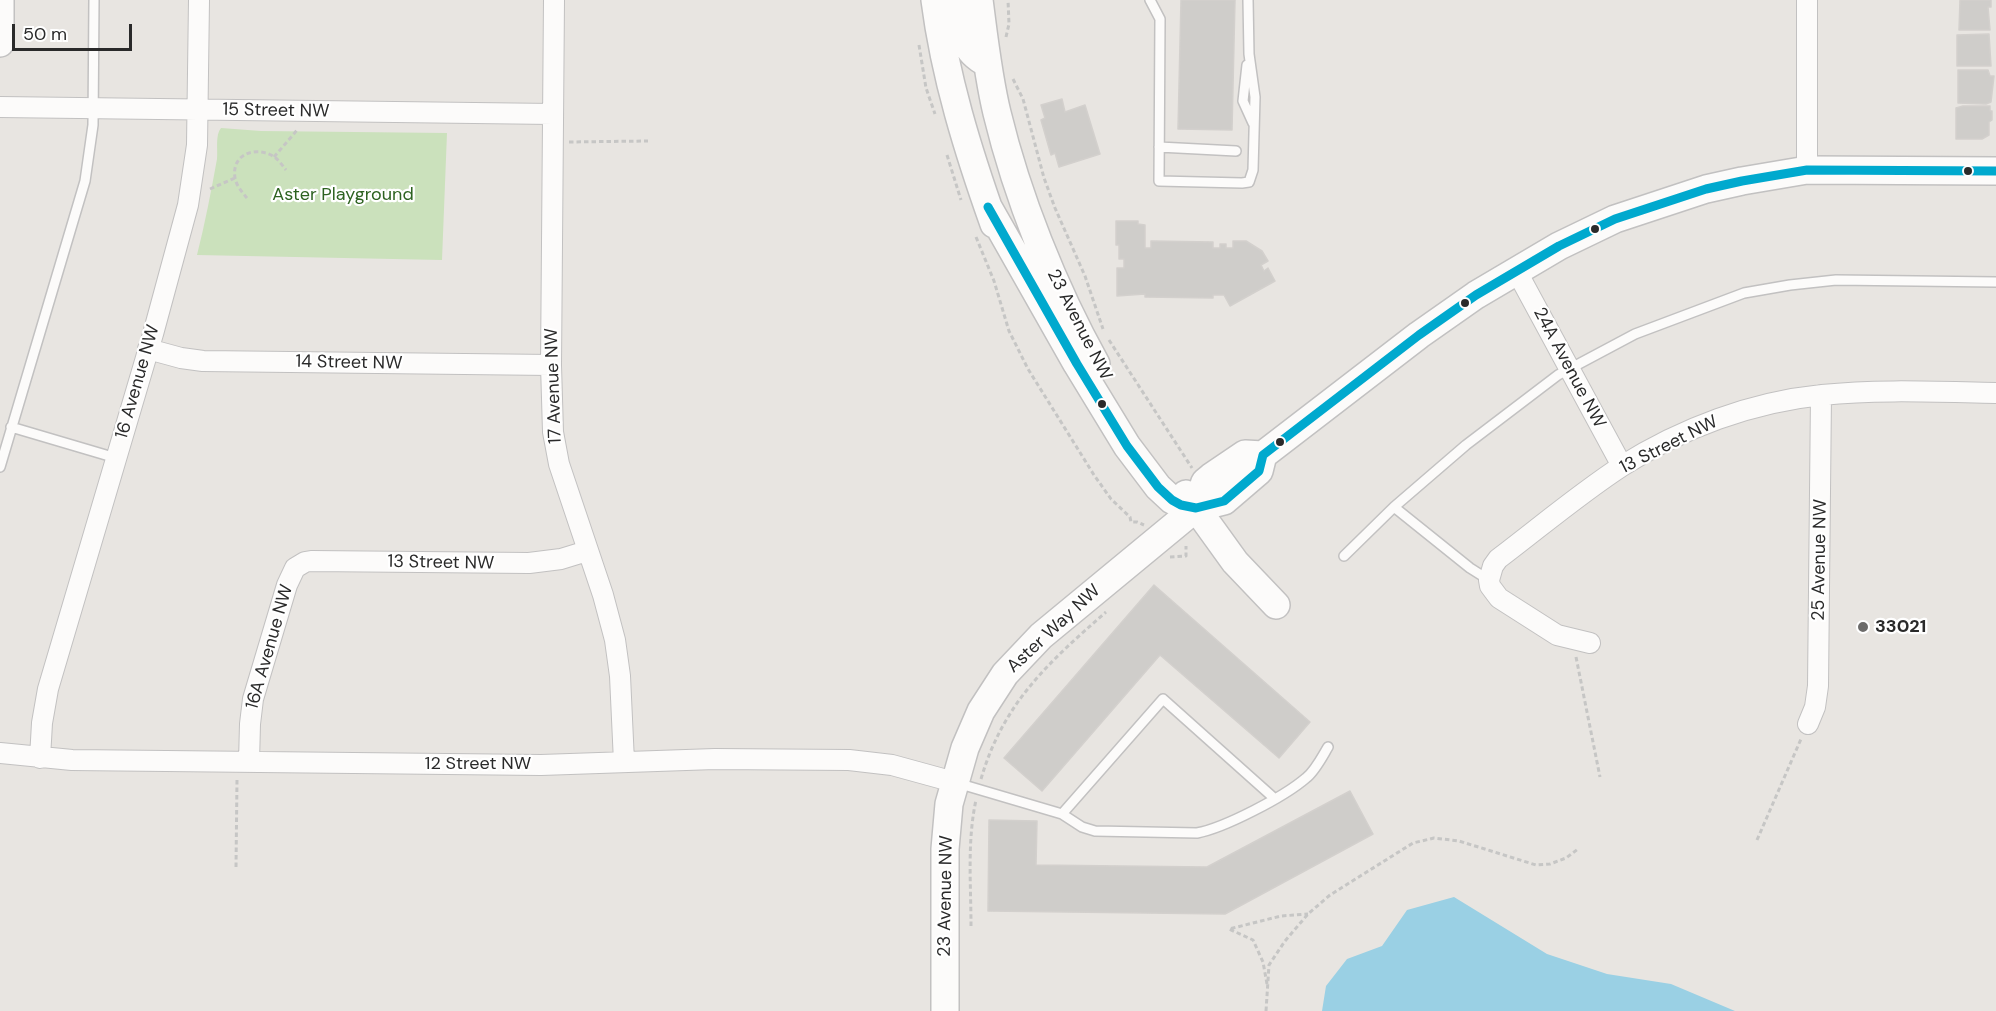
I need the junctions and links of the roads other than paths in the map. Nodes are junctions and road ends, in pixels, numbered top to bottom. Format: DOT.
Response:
graph roads {
  1 [pos="0,0"];
  2 [pos="94,0"];
  3 [pos="199,0"];
  4 [pos="554,0"];
  5 [pos="935,0"];
  6 [pos="955,0"];
  7 [pos="979,0"];
  8 [pos="1150,0"];
  9 [pos="1248,0"];
  10 [pos="1808,0"];
  11 [pos="0,43"];
  12 [pos="987,63"];
  13 [pos="0,107"];
  14 [pos="93,109"];
  15 [pos="198,111"];
  16 [pos="553,114"];
  17 [pos="1158,147"];
  18 [pos="1236,151"];
  19 [pos="1808,170"];
  20 [pos="1996,171"];
  21 [pos="975,205"];
  22 [pos="1516,270"];
  23 [pos="1996,282"];
  24 [pos="148,349"];
  25 [pos="551,365"];
  26 [pos="1569,368"];
  27 [pos="1996,393"];
  28 [pos="1821,395"];
  29 [pos="11,427"];
  30 [pos="116,458"];
  31 [pos="1622,466"];
  32 [pos="0,467"];
  33 [pos="1394,507"];
  34 [pos="1196,508"];
  35 [pos="1178,538"];
  36 [pos="587,551"];
  37 [pos="1344,556"];
  38 [pos="295,568"];
  39 [pos="1489,580"];
  40 [pos="1276,605"];
  41 [pos="1581,641"];
  42 [pos="1808,724"];
  43 [pos="1328,747"];
  44 [pos="0,753"];
  45 [pos="40,758"];
  46 [pos="624,762"];
  47 [pos="243,769"];
  48 [pos="966,786"];
  49 [pos="1275,799"];
  50 [pos="1062,814"];
  51 [pos="945,1011"];
  1 -- 11 [label="main road"];
  2 -- 14 [label="lane"];
  3 -- 15 [label="street, 16 Avenue NW"];
  4 -- 16 [label="street, 17 Avenue NW"];
  5 -- 21 [label="main road, 23 Avenue NW"];
  6 -- 12 [label="main road"];
  7 -- 12 [label="main road, 23 Avenue NW"];
  8 -- 17 [label="lane"];
  9 -- 17 [label="lane"];
  10 -- 19 [label="street"];
  12 -- 34 [label="main road, 23 Avenue NW"];
  13 -- 14 [label="street, 15 Street NW"];
  14 -- 15 [label="street, 15 Street NW"];
  14 -- 29 [label="lane"];
  15 -- 16 [label="street, 15 Street NW"];
  15 -- 24 [label="street, 16 Avenue NW"];
  16 -- 25 [label="street, 17 Avenue NW"];
  17 -- 18 [label="lane"];
  19 -- 20 [label="main road"];
  19 -- 22 [label="main road"];
  21 -- 34 [label="main road"];
  21 -- 35 [label="main road, 23 Avenue NW"];
  22 -- 26 [label="street, 24A Avenue NW"];
  22 -- 34 [label="main road"];
  23 -- 26 [label="lane"];
  24 -- 25 [label="street, 14 Street NW"];
  24 -- 30 [label="street, 16 Avenue NW"];
  25 -- 36 [label="street, 17 Avenue NW"];
  26 -- 31 [label="street, 24A Avenue NW"];
  26 -- 33 [label="lane"];
  27 -- 28 [label="street, 13 Street NW"];
  28 -- 31 [label="street, 13 Street NW"];
  28 -- 42 [label="street, 25 Avenue NW"];
  29 -- 30 [label="lane"];
  29 -- 32 [label="lane"];
  30 -- 45 [label="street, 16 Avenue NW"];
  31 -- 39 [label="street, 13 Street NW"];
  33 -- 37 [label="lane"];
  33 -- 39 [label="lane"];
  34 -- 35 [label="main road, Aster Way NW"];
  34 -- 40 [label="main road, 23 Avenue NW"];
  35 -- 48 [label="main road, Aster Way NW"];
  36 -- 38 [label="street, 13 Street NW"];
  36 -- 46 [label="street, 17 Avenue NW"];
  38 -- 47 [label="street, 16A Avenue NW"];
  39 -- 41 [label="street"];
  43 -- 49 [label="lane"];
  44 -- 45 [label="street, 12 Street NW"];
  45 -- 47 [label="street, 12 Street NW"];
  46 -- 47 [label="street, 12 Street NW"];
  46 -- 48 [label="street, 12 Street NW"];
  48 -- 50 [label="lane"];
  48 -- 51 [label="main road, 23 Avenue NW"];
  49 -- 50 [label="lane"];
  49 -- 50 [label="lane"];
}
